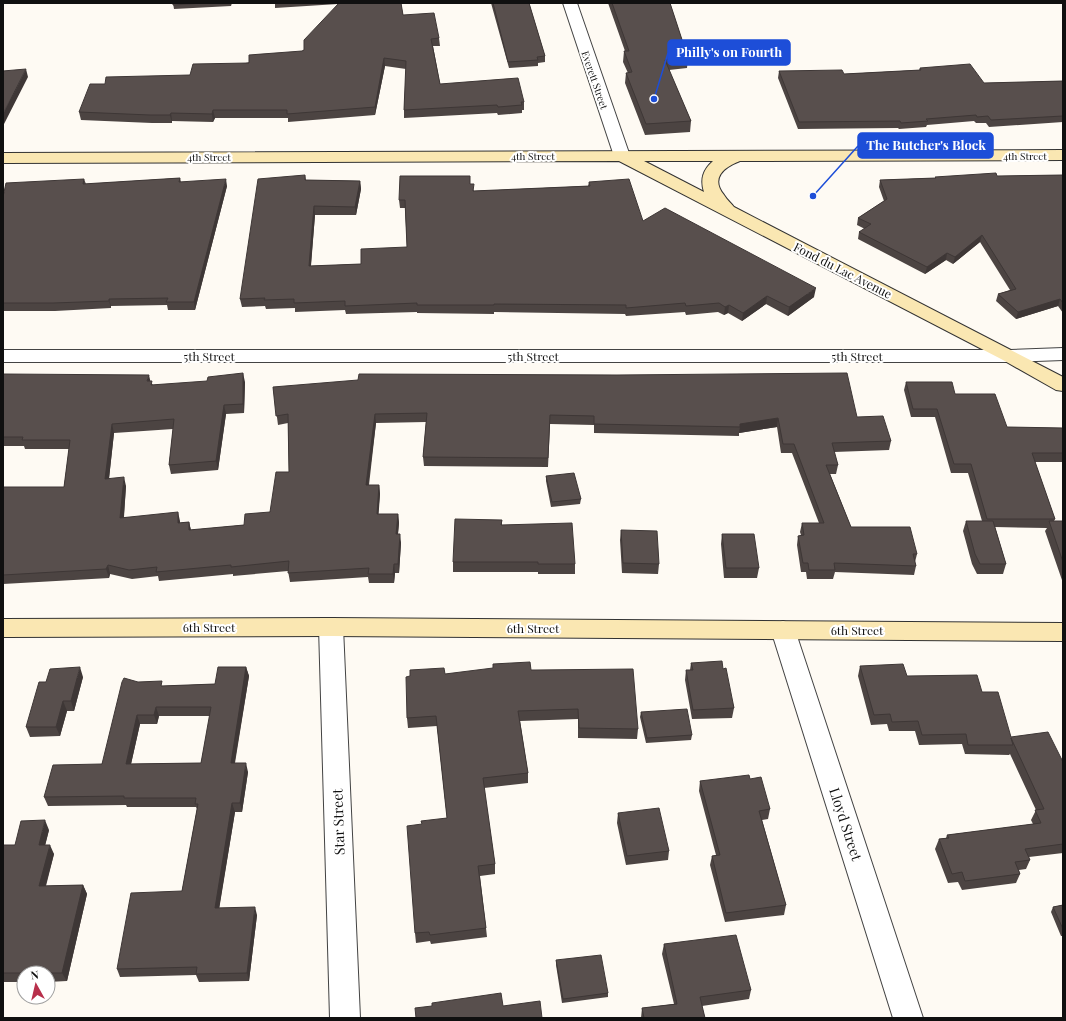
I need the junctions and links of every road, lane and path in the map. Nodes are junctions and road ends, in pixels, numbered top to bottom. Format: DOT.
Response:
graph roads {
  1 [pos="570,3"];
  2 [pos="1063,155"];
  3 [pos="622,156"];
  4 [pos="738,156"];
  5 [pos="3,158"];
  6 [pos="730,212"];
  7 [pos="1063,354"];
  8 [pos="3,356"];
  9 [pos="1010,356"];
  10 [pos="1063,385"];
  11 [pos="331,627"];
  12 [pos="3,628"];
  13 [pos="783,630"];
  14 [pos="1063,632"];
  15 [pos="345,1018"];
  16 [pos="908,1018"];
  1 -- 3 [label="street, Everett Street"];
  2 -- 4 [label="street, 4th Street"];
  3 -- 4 [label="street, 4th Street"];
  3 -- 5 [label="street, 4th Street"];
  3 -- 6 [label="street, Fond du Lac Avenue"];
  4 -- 6 [label="street"];
  6 -- 9 [label="street, Fond du Lac Avenue"];
  7 -- 9 [label="street, 5th Street"];
  8 -- 9 [label="street, 5th Street"];
  9 -- 10 [label="street, Fond du Lac Avenue"];
  11 -- 12 [label="street, 6th Street"];
  11 -- 13 [label="street, 6th Street"];
  11 -- 15 [label="street, Star Street"];
  13 -- 14 [label="street, 6th Street"];
  13 -- 16 [label="street, Lloyd Street"];
}
